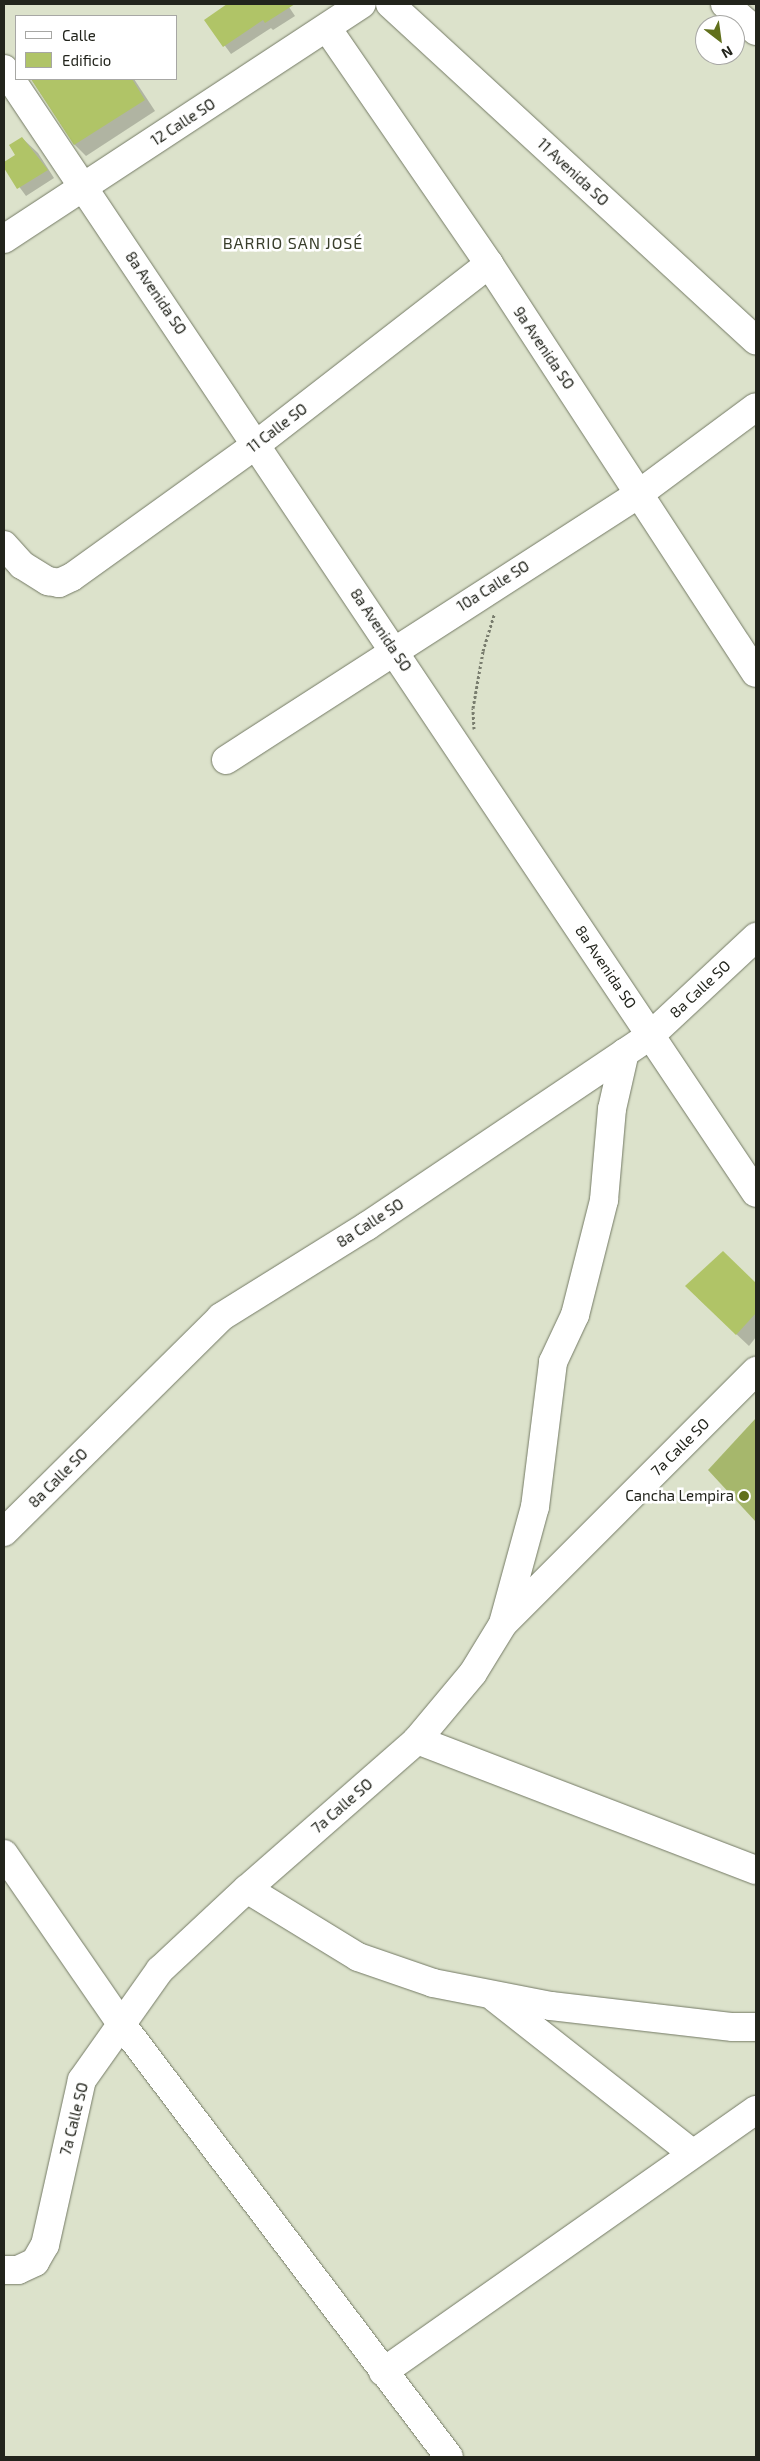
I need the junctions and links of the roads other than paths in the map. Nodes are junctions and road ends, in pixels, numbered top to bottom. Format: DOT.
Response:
graph roads {
  1 [pos="362,4"];
  2 [pos="390,4"];
  3 [pos="725,4"];
  4 [pos="327,28"];
  5 [pos="756,31"];
  6 [pos="4,69"];
  7 [pos="85,186"];
  8 [pos="4,239"];
  9 [pos="489,264"];
  10 [pos="756,340"];
  11 [pos="756,407"];
  12 [pos="257,444"];
  13 [pos="640,493"];
  14 [pos="4,545"];
  15 [pos="394,650"];
  16 [pos="756,673"];
  17 [pos="226,760"];
  18 [pos="756,937"];
  19 [pos="651,1034"];
  20 [pos="625,1052"];
  21 [pos="756,1193"];
  22 [pos="756,1371"];
  23 [pos="4,1532"];
  24 [pos="503,1624"];
  25 [pos="417,1740"];
  26 [pos="4,1854"];
  27 [pos="756,1870"];
  28 [pos="247,1889"];
  29 [pos="490,1994"];
  30 [pos="120,2022"];
  31 [pos="756,2027"];
  32 [pos="756,2110"];
  33 [pos="692,2153"];
  34 [pos="4,2270"];
  35 [pos="383,2372"];
  36 [pos="449,2457"];
  1 -- 4 [label="street, 12 Calle SO"];
  2 -- 10 [label="street, 11 Avenida SO"];
  3 -- 5 [label="street"];
  4 -- 7 [label="street, 12 Calle SO"];
  4 -- 9 [label="street, 9a Avenida SO"];
  6 -- 7 [label="street, 8a Avenida SO"];
  7 -- 8 [label="street, 12 Calle SO"];
  7 -- 12 [label="street, 8a Avenida SO"];
  9 -- 12 [label="street, 11 Calle SO"];
  9 -- 13 [label="street, 9a Avenida SO"];
  11 -- 13 [label="street, 10a Calle SO"];
  12 -- 14 [label="street, 11 Calle SO"];
  12 -- 15 [label="street, 8a Avenida SO"];
  13 -- 15 [label="street, 10a Calle SO"];
  13 -- 16 [label="street, 9a Avenida SO"];
  15 -- 17 [label="street, 10a Calle SO"];
  15 -- 19 [label="street, 8a Avenida SO"];
  18 -- 19 [label="street, 8a Calle SO"];
  19 -- 20 [label="street, 8a Calle SO"];
  19 -- 21 [label="street, 8a Avenida SO"];
  20 -- 23 [label="street, 8a Calle SO"];
  20 -- 24 [label="street"];
  22 -- 24 [label="street, 7a Calle SO"];
  24 -- 25 [label="street, 7a Calle SO"];
  25 -- 27 [label="street"];
  25 -- 28 [label="street, 7a Calle SO"];
  26 -- 30 [label="street"];
  28 -- 29 [label="street"];
  28 -- 30 [label="street, 7a Calle SO"];
  29 -- 31 [label="street"];
  29 -- 33 [label="street"];
  30 -- 34 [label="street, 7a Calle SO"];
  30 -- 35 [label="street"];
  32 -- 33 [label="street"];
  33 -- 35 [label="street"];
  35 -- 36 [label="street"];
}
